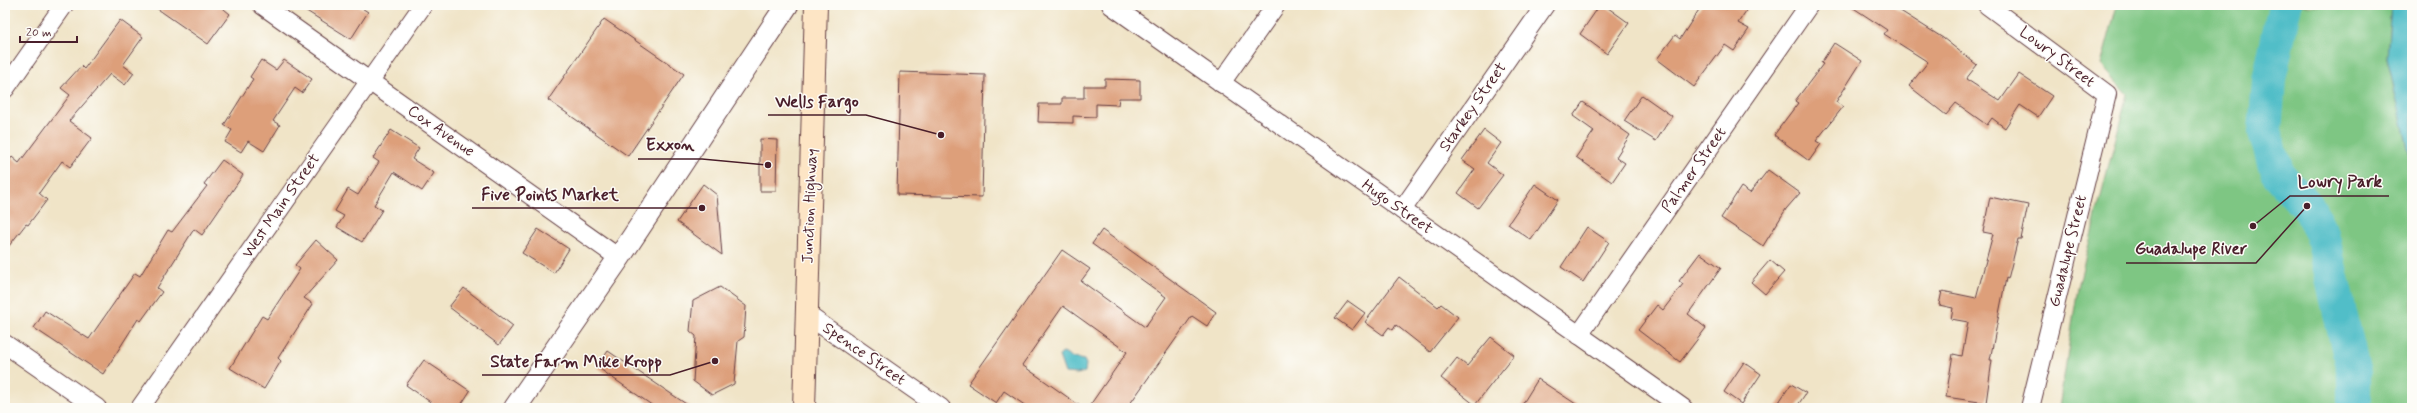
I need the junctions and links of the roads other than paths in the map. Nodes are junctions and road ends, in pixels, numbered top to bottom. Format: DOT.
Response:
graph roads {
  1 [pos="64,5"];
  2 [pos="262,5"];
  3 [pos="423,5"];
  4 [pos="786,5"];
  5 [pos="816,5"];
  6 [pos="1111,5"];
  7 [pos="1276,5"];
  8 [pos="1545,5"];
  9 [pos="1809,5"];
  10 [pos="1988,5"];
  11 [pos="369,81"];
  12 [pos="1221,83"];
  13 [pos="5,89"];
  14 [pos="2107,94"];
  15 [pos="1402,210"];
  16 [pos="619,258"];
  17 [pos="806,314"];
  18 [pos="1579,335"];
  19 [pos="5,344"];
  20 [pos="97,408"];
  21 [pos="140,408"];
  22 [pos="515,408"];
  23 [pos="804,408"];
  24 [pos="941,408"];
  25 [pos="1683,408"];
  26 [pos="2030,408"];
  1 -- 13 [label="street"];
  2 -- 11 [label="street, Cox Avenue"];
  3 -- 11 [label="street, West Main Street"];
  4 -- 16 [label="street"];
  5 -- 17 [label="main road, Junction Highway"];
  6 -- 12 [label="street, Hugo Street"];
  7 -- 12 [label="street"];
  8 -- 15 [label="street, Starkey Street"];
  9 -- 18 [label="street, Palmer Street"];
  10 -- 14 [label="street, Lowry Street"];
  11 -- 16 [label="street, Cox Avenue"];
  11 -- 21 [label="street, West Main Street"];
  12 -- 15 [label="street, Hugo Street"];
  14 -- 26 [label="street, Guadalupe Street"];
  15 -- 18 [label="street, Hugo Street"];
  16 -- 22 [label="street"];
  17 -- 23 [label="main road, Junction Highway"];
  17 -- 24 [label="street, Spence Street"];
  18 -- 25 [label="street, Hugo Street"];
  19 -- 20 [label="street"];
}
